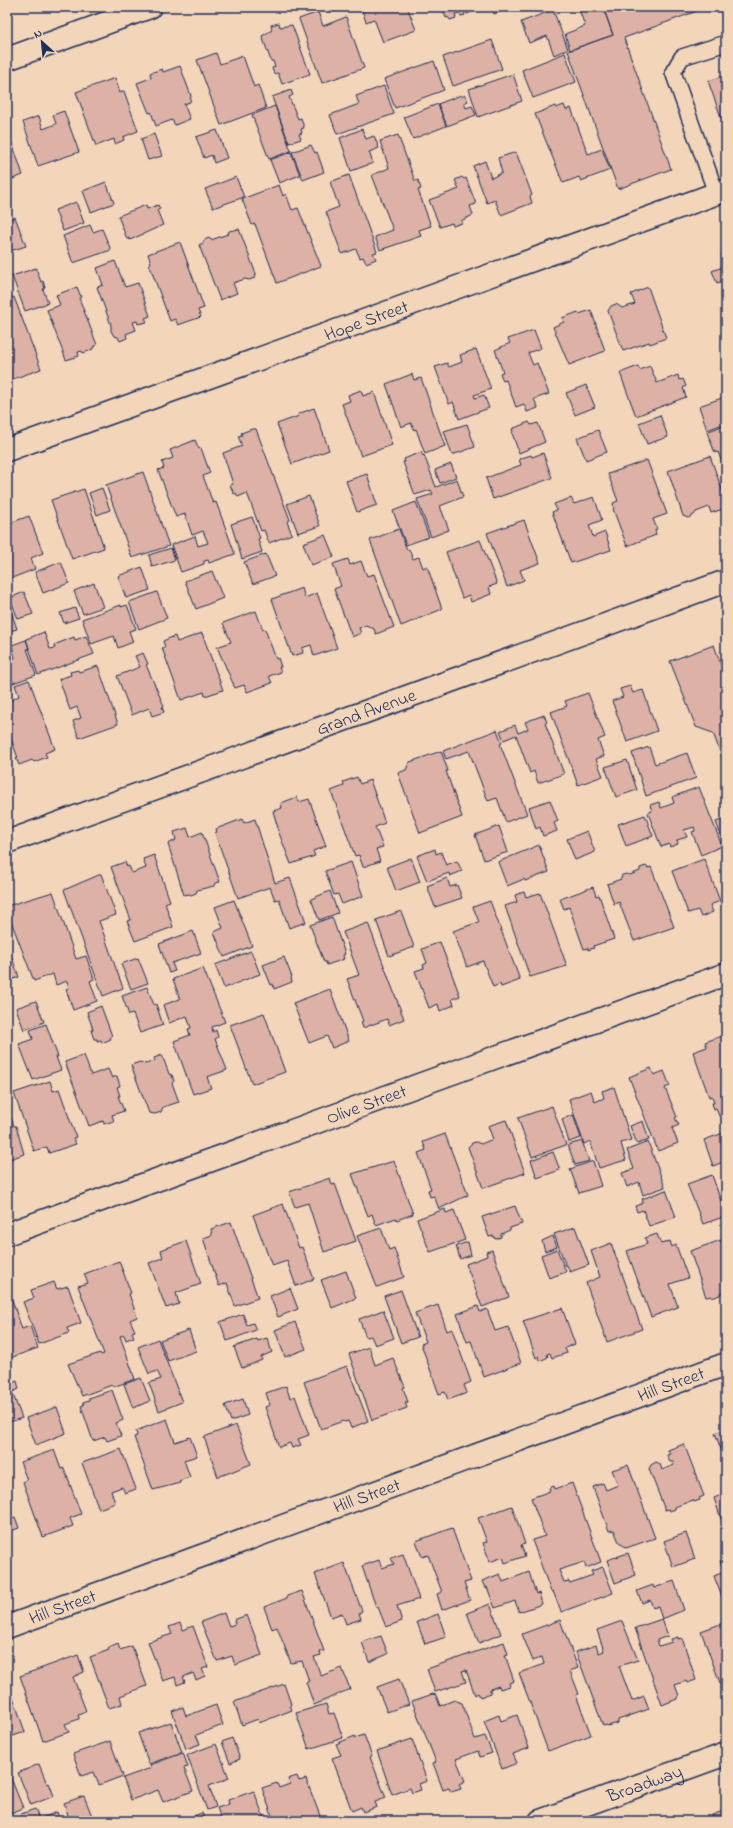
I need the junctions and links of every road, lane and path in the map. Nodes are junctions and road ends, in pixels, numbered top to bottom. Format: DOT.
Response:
graph roads {
  1 [pos="150,7"];
  2 [pos="726,43"];
  3 [pos="7,59"];
  4 [pos="721,192"];
  5 [pos="7,450"];
  6 [pos="726,581"];
  7 [pos="7,842"];
  8 [pos="726,974"];
  9 [pos="7,1234"];
  10 [pos="726,1364"];
  11 [pos="7,1627"];
  12 [pos="726,1754"];
  13 [pos="540,1821"];
  1 -- 3 [label="street"];
  2 -- 4 [label="lane"];
  4 -- 5 [label="street, Hope Street"];
  6 -- 7 [label="street, Grand Avenue"];
  8 -- 9 [label="street, Olive Street"];
  10 -- 11 [label="street, Hill Street"];
  12 -- 13 [label="street, Broadway"];
}
